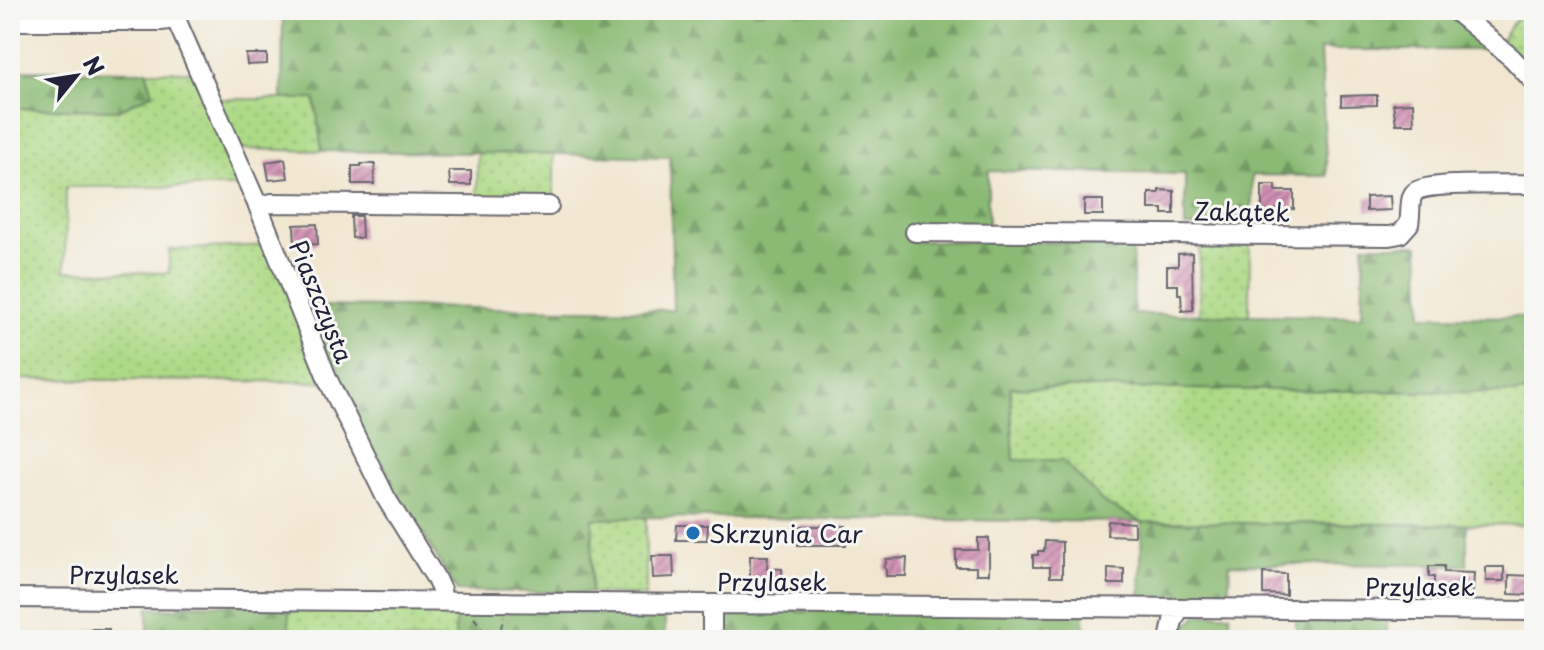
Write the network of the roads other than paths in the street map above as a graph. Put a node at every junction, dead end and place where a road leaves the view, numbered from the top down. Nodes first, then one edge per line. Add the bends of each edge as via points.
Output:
1 (1454, 10) edge
2 (174, 14) edge
3 (10, 21) edge
4 (1534, 82) edge
5 (1534, 184) edge
6 (258, 206) junction
7 (549, 206) dead end
8 (915, 232) dead end
9 (10, 598) edge
10 (451, 601) junction
11 (712, 605) junction
12 (1179, 609) junction
13 (1534, 611) edge
14 (712, 640) edge
15 (1169, 640) edge

1 - 4 street
2 - 3 street via 161,21
2 - 6 street, Piaszczysta
5 - 8 street, Zakątek via 1416,190 1409,224 1389,236
6 - 7 street
6 - 10 street, Piaszczysta via 328,380 386,498
9 - 10 street, Przylasek
10 - 11 street, Przylasek
11 - 12 street, Przylasek
11 - 14 street
12 - 13 street, Przylasek
12 - 15 street

